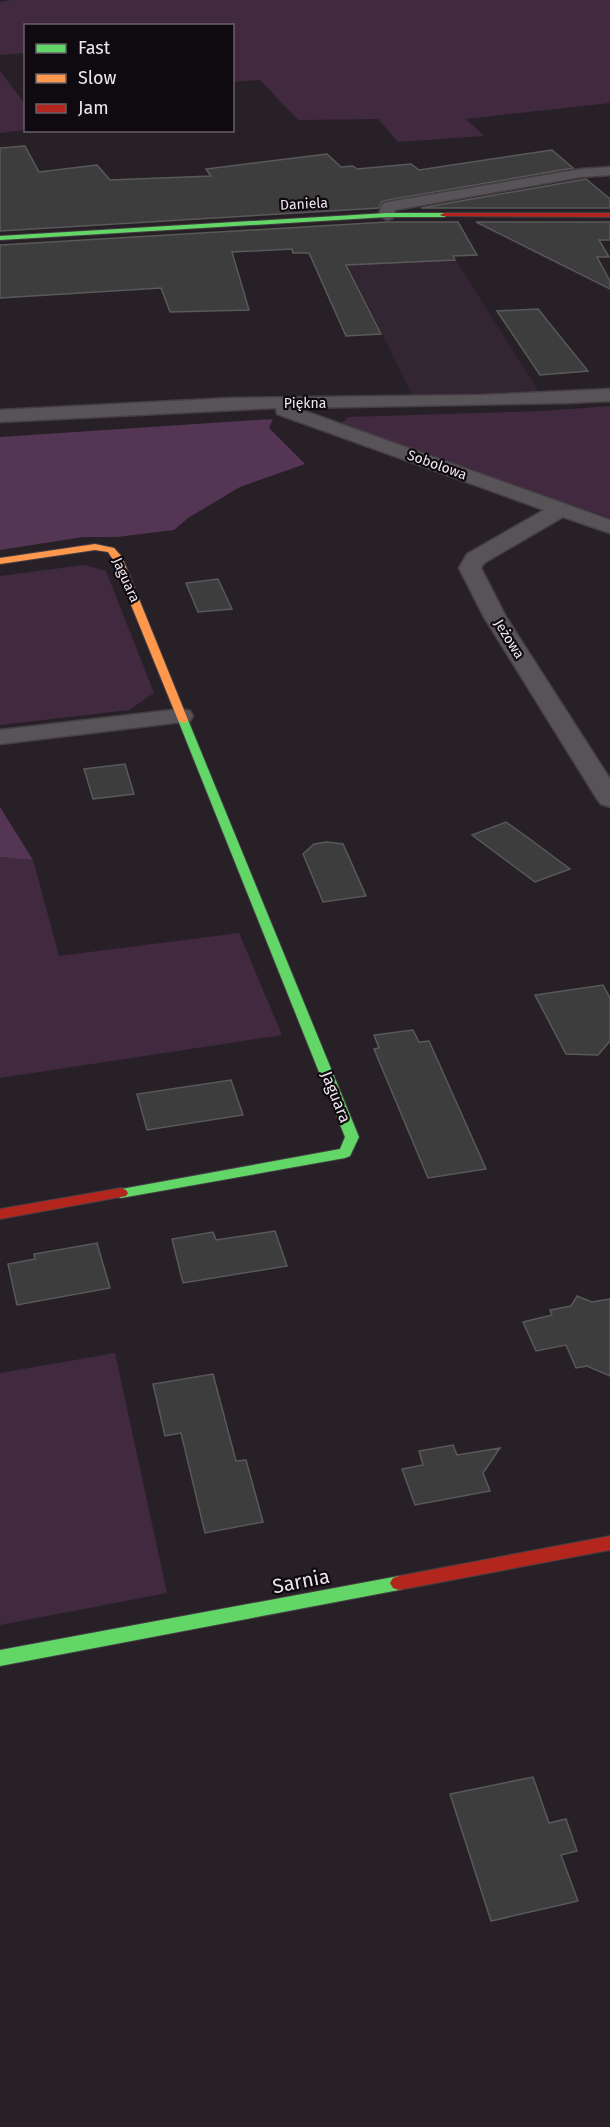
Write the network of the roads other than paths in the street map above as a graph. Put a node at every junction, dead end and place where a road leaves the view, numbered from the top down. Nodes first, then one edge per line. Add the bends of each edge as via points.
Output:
1 (610, 171) edge
2 (387, 215) junction
3 (610, 215) edge
4 (0, 238) edge
5 (610, 395) edge
6 (264, 403) junction
7 (0, 416) edge
8 (560, 510) junction
9 (610, 527) edge
10 (0, 561) edge
11 (181, 716) junction
12 (0, 737) edge
13 (610, 799) edge
14 (0, 1214) edge
15 (610, 1543) edge
16 (0, 1658) edge

1 - 2 street via 388,207
2 - 3 street, Daniela
2 - 4 street, Daniela
5 - 6 street, Piękna via 554,400
6 - 7 street, Piękna
6 - 8 street, Sobolowa
8 - 9 street, Sobolowa
8 - 13 street, Jeżowa via 475,559 470,568 495,617
10 - 11 street, Jaguara via 95,547 111,550
11 - 12 street
11 - 14 street, Jaguara via 352,1137 345,1153 320,1159
15 - 16 street, Sarnia

